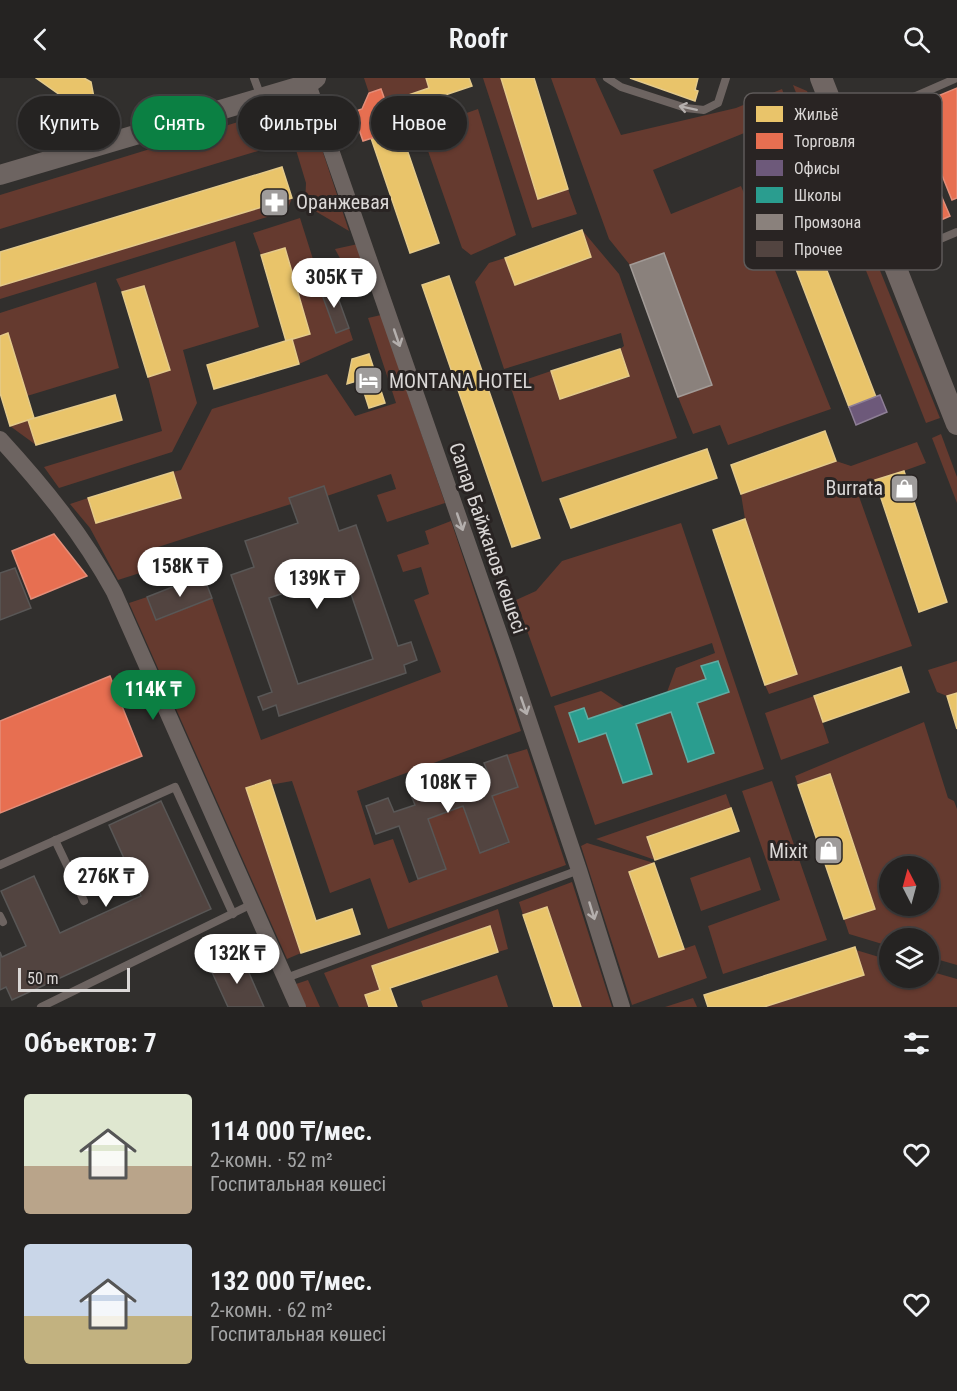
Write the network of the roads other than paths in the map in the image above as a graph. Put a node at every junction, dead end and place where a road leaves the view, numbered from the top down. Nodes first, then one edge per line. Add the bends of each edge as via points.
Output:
1 (254, 78) edge
2 (607, 78) edge
3 (726, 78) edge
4 (821, 78) edge
5 (957, 78) edge
6 (316, 80) edge
7 (827, 93) edge
8 (923, 93) edge
9 (260, 96) edge
10 (267, 96) edge
11 (238, 105) edge
12 (0, 175) edge
13 (957, 232) edge
14 (942, 238) edge
15 (898, 270) edge
16 (953, 400) edge
17 (957, 424) edge
18 (0, 439) edge
19 (55, 840) junction
20 (0, 865) edge
21 (579, 870) junction
22 (84, 901) dead end
23 (252, 904) junction
24 (233, 914) junction
25 (286, 978) junction
26 (41, 1007) edge
27 (298, 1007) edge
28 (622, 1007) edge

1 - 9 lane
3 -> 2 lane via 721,100 712,107 696,110 621,87
4 - 7 main road
5 - 8 lane
6 - 10 street
6 -> 21 street, Сапар Байжанов көшесі
11 - 12 street
13 - 14 lane
15 - 16 main road
16 - 17 main road
18 - 23 street via 74,526 114,592
19 - 20 lane
19 - 22 lane
19 - 24 lane via 175,787
21 - 25 lane
21 -> 28 street, Сапар Байжанов көшесі
23 - 24 lane
23 - 25 street
24 - 26 lane
25 - 27 street

